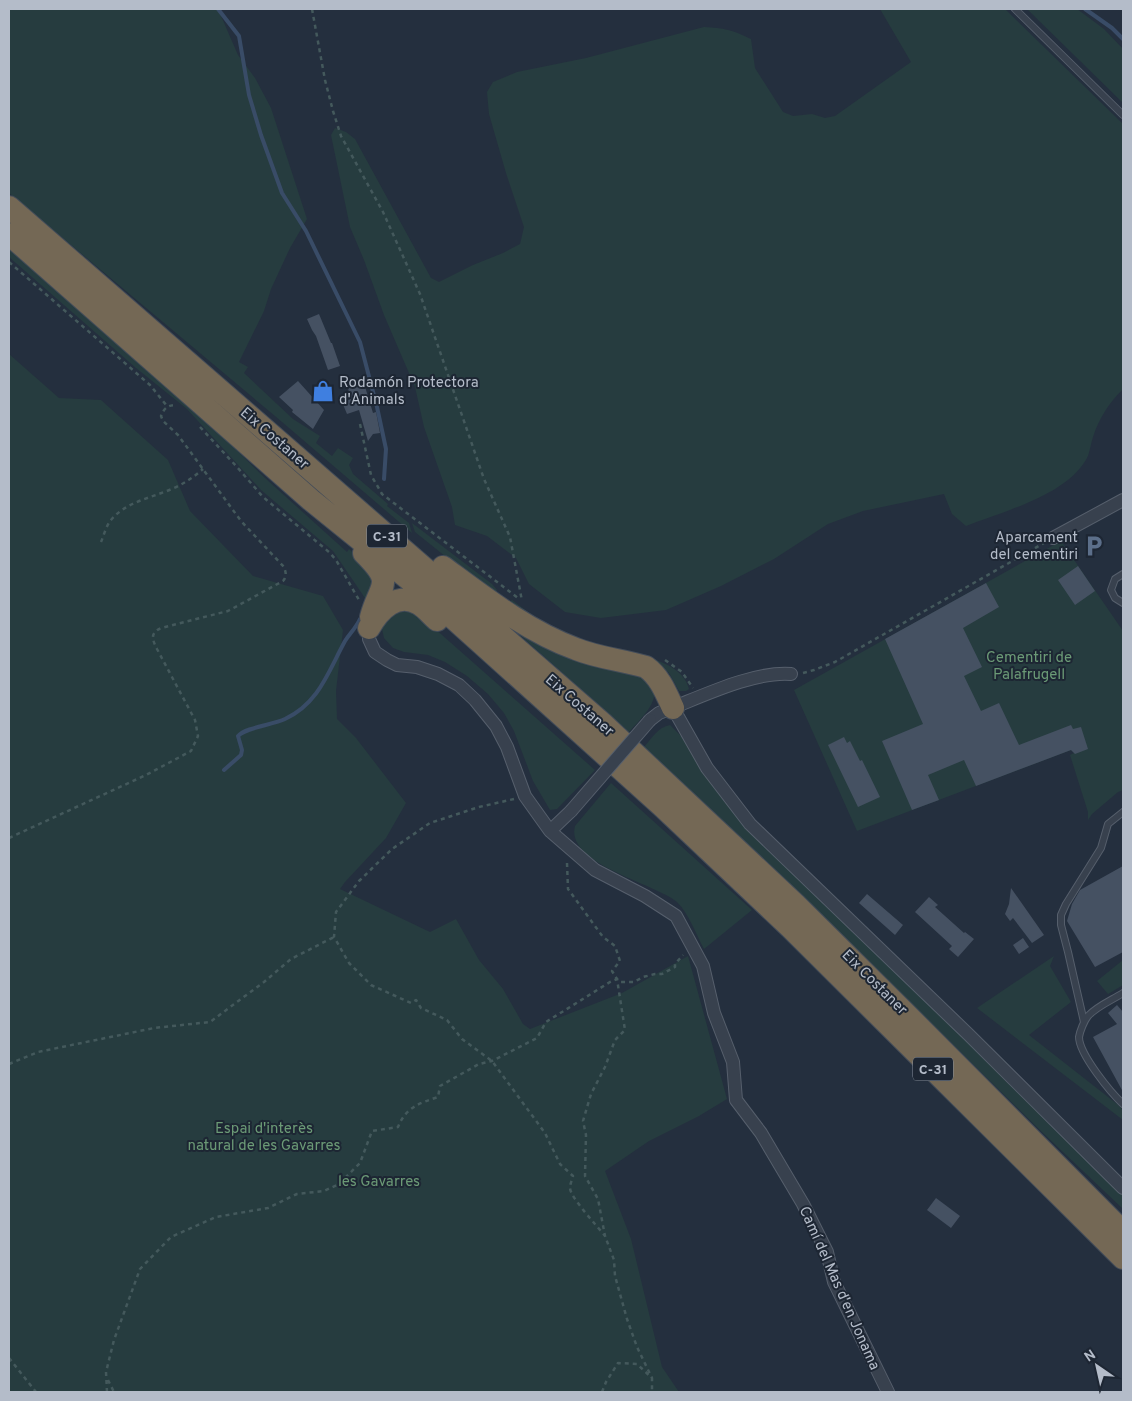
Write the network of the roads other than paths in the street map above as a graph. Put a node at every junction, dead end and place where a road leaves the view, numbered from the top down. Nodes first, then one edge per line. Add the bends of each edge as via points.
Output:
1 (1015, 9) edge
2 (1123, 115) edge
3 (9, 207) edge
4 (9, 234) edge
5 (280, 443) junction
6 (311, 500) junction
7 (1123, 500) edge
8 (1053, 538) road end
9 (1123, 574) edge
10 (1123, 603) edge
11 (369, 628) junction
12 (791, 674) road end
13 (673, 708) junction
14 (1123, 812) edge
15 (550, 831) junction
16 (741, 882) junction
17 (1123, 993) edge
18 (1084, 1022) junction
19 (1123, 1104) edge
20 (1123, 1188) edge
21 (1096, 1206) junction
22 (1123, 1218) edge
23 (1123, 1232) edge
24 (1123, 1258) edge
25 (888, 1392) edge

1 - 2 lane
3 - 5 highway, Eix Costaner / C-31
4 - 6 highway, Eix Costaner / C-31
5 - 13 highway via 476,592 522,623 578,650 646,667 654,672
5 - 21 highway, Eix Costaner / C-31 via 609,730 796,905
6 - 11 highway via 382,574 384,584
6 - 16 highway, Eix Costaner / C-31 via 429,596 662,805
7 - 8 street
9 - 10 lane via 1115,579 1111,590
11 - 15 street, Camí del Mas d'en Jonama via 374,652 397,665 438,674 459,685 475,700 496,726 525,796
11 - 16 highway via 388,604 398,601 419,604
12 - 13 street via 770,675 738,683
13 - 15 street, bridge via 650,720
13 - 20 street via 707,768 750,824
14 - 18 lane via 1108,824 1101,848 1061,915
15 - 25 street, Camí del Mas d'en Jonama via 595,870 646,896 676,916 703,966 714,1013 733,1062 736,1100 761,1132 803,1204 827,1252 834,1282
16 - 24 highway, Eix Costaner / C-31
17 - 18 lane via 1095,1010
18 - 19 lane via 1079,1036 1082,1050 1097,1074
21 - 22 highway via 1117,1212
21 - 23 highway, Eix Costaner / C-31

